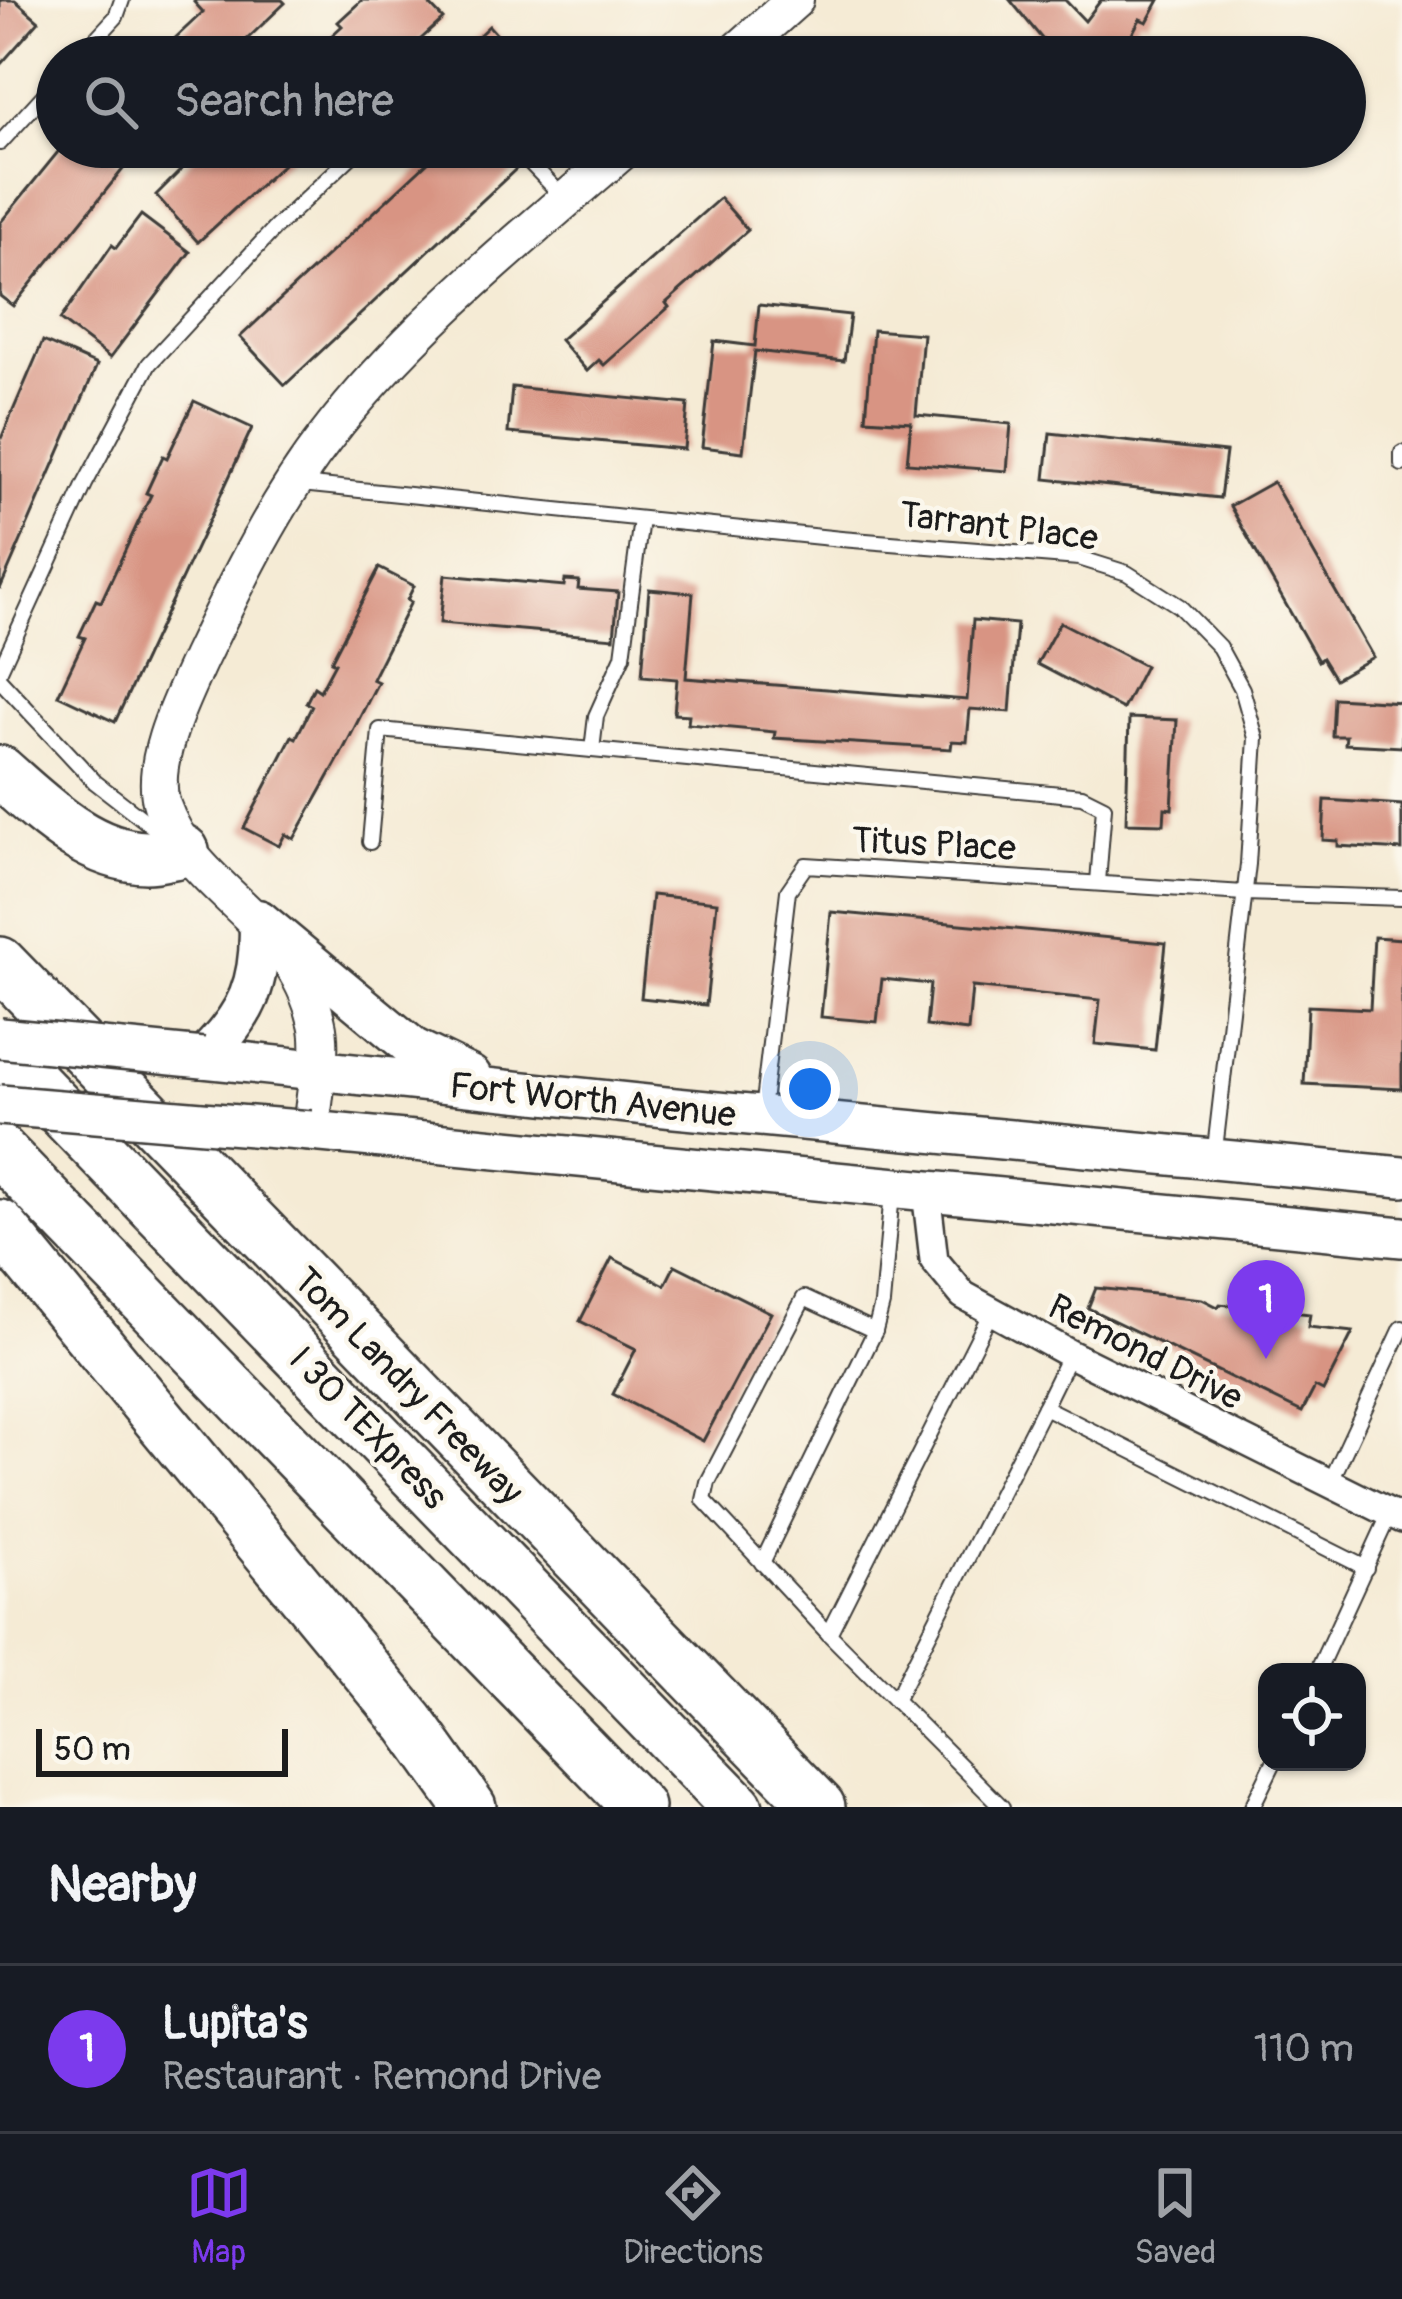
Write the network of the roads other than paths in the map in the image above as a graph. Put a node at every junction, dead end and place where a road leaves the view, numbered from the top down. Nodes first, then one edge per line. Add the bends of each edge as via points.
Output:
1 (122, 0) edge
2 (795, 0) edge
3 (98, 36) edge
4 (755, 36) edge
5 (36, 104) edge
6 (0, 143) edge
7 (339, 168) edge
8 (535, 168) edge
9 (603, 168) edge
10 (566, 200) junction
11 (1402, 453) edge
12 (1402, 464) edge
13 (296, 484) junction
14 (641, 519) junction
15 (0, 670) edge
16 (0, 680) edge
17 (592, 750) junction
18 (0, 772) edge
19 (370, 842) dead end
20 (183, 850) junction
21 (1098, 882) junction
22 (1244, 893) junction
23 (1402, 898) edge
24 (259, 920) junction
25 (0, 963) edge
26 (0, 1038) edge
27 (0, 1048) edge
28 (203, 1058) junction
29 (315, 1070) junction
30 (507, 1091) junction
31 (0, 1105) edge
32 (675, 1108) junction
33 (762, 1116) junction
34 (310, 1131) junction
35 (931, 1133) junction
36 (0, 1151) edge
37 (1213, 1160) junction
38 (669, 1166) junction
39 (1402, 1178) edge
40 (909, 1189) junction
41 (1209, 1220) junction
42 (0, 1226) edge
43 (1402, 1237) edge
44 (991, 1312) junction
45 (1402, 1328) edge
46 (875, 1330) junction
47 (1070, 1354) junction
48 (1044, 1407) junction
49 (1330, 1483) junction
50 (1396, 1516) edge
51 (762, 1563) junction
52 (1366, 1568) junction
53 (829, 1634) junction
54 (1321, 1663) edge
55 (895, 1701) junction
56 (1270, 1771) edge
57 (470, 1807) edge
58 (638, 1807) edge
59 (736, 1807) edge
60 (819, 1807) edge
61 (1002, 1807) edge
62 (1252, 1807) edge

1 - 3 lane
2 - 4 street
5 - 6 lane
7 - 15 lane via 149,364
8 - 10 lane
9 - 10 street
10 - 13 street via 394,359 323,439
11 - 12 lane
13 - 14 lane, Tarrant Place
13 - 20 street via 233,589 166,744 160,800
14 - 17 lane via 623,656 596,716
14 - 22 lane, Tarrant Place via 1079,558 1127,573 1179,606 1219,647 1242,689 1256,737
16 - 20 lane via 95,782
17 - 19 lane via 380,730
17 - 21 lane via 1082,796 1104,806
18 - 20 highway via 57,820 118,853 148,858
20 - 24 street
21 - 22 lane, Titus Place
21 - 33 lane, Titus Place via 806,865 788,891
22 - 23 lane, Titus Place
22 - 37 lane, Tarrant Place
24 - 28 main road via 261,962 250,997
24 - 29 street via 305,985 319,1028
24 - 30 main road via 412,1048
25 - 60 highway, Tom Landry Freeway
26 - 28 main road, Fort Worth Avenue, bridge
27 - 59 highway, I 30 TEXpress
28 - 29 main road, Fort Worth Avenue
29 - 30 main road, Fort Worth Avenue
29 - 34 street
30 - 32 main road, Fort Worth Avenue
31 - 34 main road, Fort Worth Avenue, bridge
32 - 33 main road, Fort Worth Avenue
32 - 38 main road
33 - 35 main road, Fort Worth Avenue
34 - 38 main road, Fort Worth Avenue
35 - 37 main road, Fort Worth Avenue
35 - 40 main road
36 - 58 highway
37 - 39 main road, Fort Worth Avenue
37 - 41 main road
38 - 40 main road, Fort Worth Avenue
40 - 41 main road, Fort Worth Avenue
40 - 44 street, Remond Drive via 934,1260 963,1295
40 - 46 lane
41 - 43 main road, Fort Worth Avenue
42 - 57 highway
44 - 47 street, Remond Drive
44 - 53 lane
45 - 49 lane
46 - 51 lane
46 - 51 lane via 804,1298 708,1482 704,1500
47 - 48 lane
47 - 49 street, Remond Drive
48 - 52 lane
48 - 55 lane
49 - 50 street, Remond Drive
50 - 52 lane
51 - 53 lane
52 - 54 lane
53 - 55 lane
55 - 61 lane
56 - 62 lane

